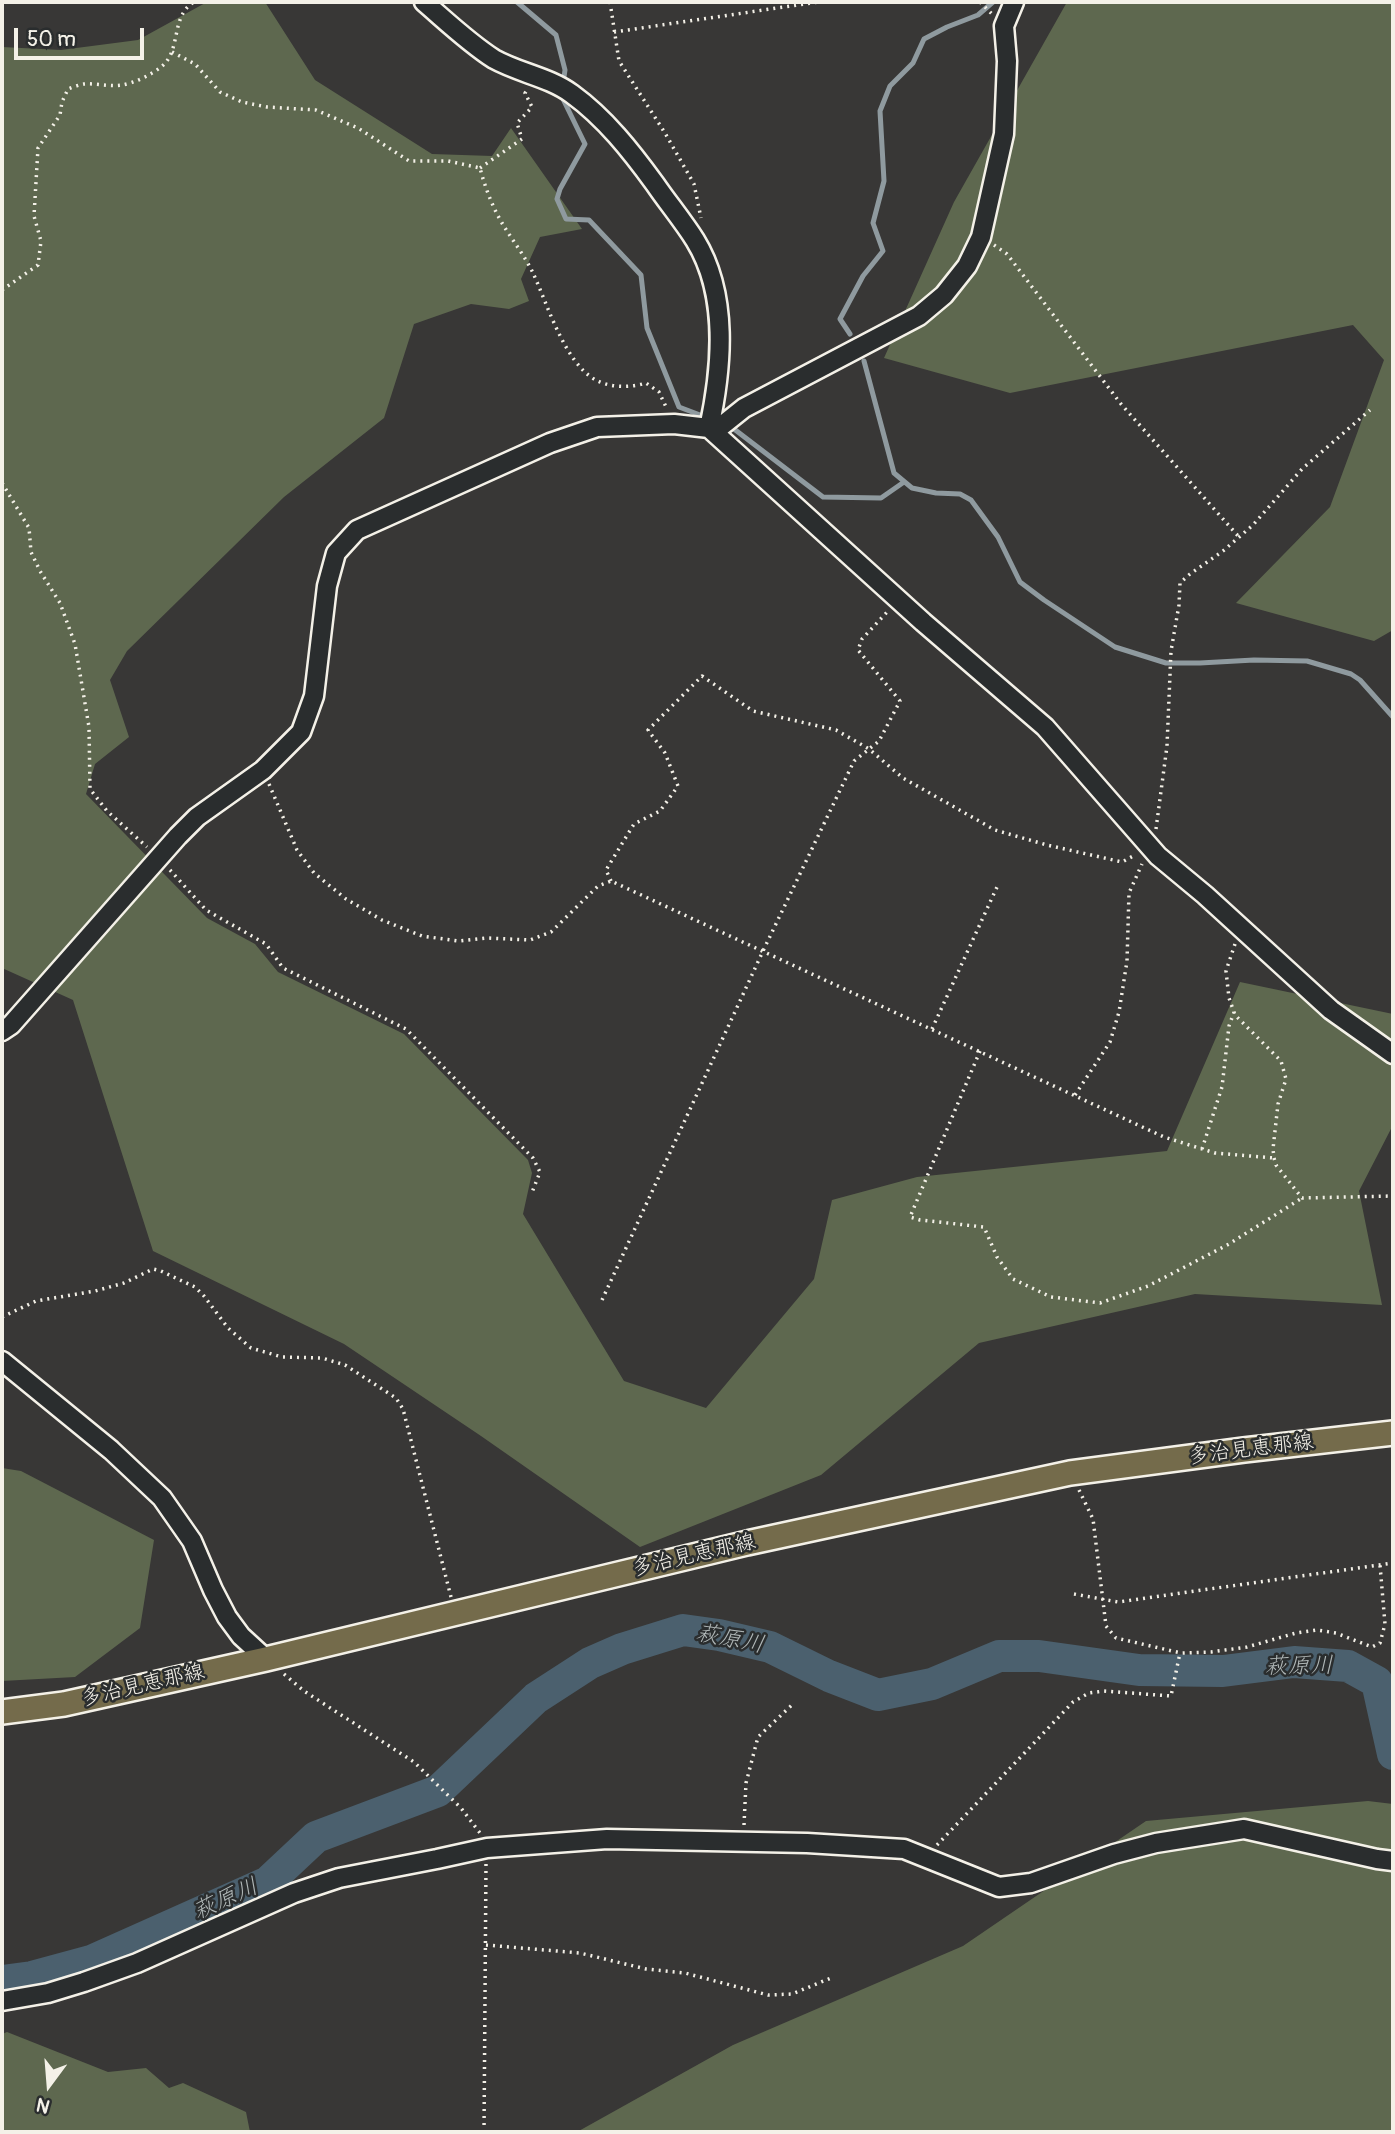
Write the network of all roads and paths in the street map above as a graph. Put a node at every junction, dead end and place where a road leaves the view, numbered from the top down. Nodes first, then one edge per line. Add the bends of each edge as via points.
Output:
1 (194, 2) edge
2 (424, 2) edge
3 (610, 2) edge
4 (818, 2) edge
5 (980, 2) edge
6 (1014, 2) edge
7 (994, 16) dead end
8 (614, 32) junction
9 (172, 52) junction
10 (538, 76) junction
11 (480, 168) junction
12 (702, 227) dead end
13 (981, 236) junction
14 (2, 290) edge
15 (1370, 410) dead end
16 (674, 424) junction
17 (712, 430) junction
18 (2, 482) edge
19 (1239, 537) junction
20 (898, 600) junction
21 (869, 749) junction
22 (263, 770) junction
23 (1148, 845) junction
24 (159, 858) junction
25 (611, 881) junction
26 (997, 887) dead end
27 (1242, 929) junction
28 (763, 951) junction
29 (1234, 1012) junction
30 (932, 1029) junction
31 (2, 1031) edge
32 (980, 1051) junction
33 (1393, 1054) edge
34 (1075, 1096) junction
35 (1202, 1149) junction
36 (1274, 1158) junction
37 (531, 1195) dead end
38 (1393, 1196) edge
39 (1302, 1198) junction
40 (602, 1300) dead end
41 (2, 1317) edge
42 (2, 1361) edge
43 (1393, 1433) edge
44 (1069, 1473) junction
45 (1393, 1563) edge
46 (1380, 1565) junction
47 (1074, 1594) dead end
48 (1102, 1599) junction
49 (455, 1613) junction
50 (1180, 1653) junction
51 (266, 1659) junction
52 (794, 1703) dead end
53 (2, 1712) edge
54 (743, 1842) junction
55 (487, 1848) junction
56 (928, 1858) junction
57 (1393, 1861) edge
58 (486, 1945) junction
59 (831, 1978) dead end
60 (2, 2001) edge
61 (484, 2132) edge

1 - 9 path via 179,20
2 - 10 street via 496,60
3 - 8 path
4 - 8 path
5 - 7 path
6 - 13 street via 1004,26 1004,134
8 - 12 path via 619,61 694,184
9 - 11 path via 195,64 220,92 242,102 316,110 358,128 410,161 448,161
9 - 14 path via 163,66 122,85 83,84 68,89 60,115 38,148 34,216 41,241 38,265
10 - 11 path via 525,93 532,107 517,123 522,139
10 - 17 street via 566,90 625,144 696,242 712,278 719,314
11 - 16 path via 500,220 532,271 558,332 577,362 594,379 617,386 646,383 659,392
13 - 17 street via 967,266 919,316 744,408
13 - 19 path via 1007,254 1121,404
15 - 19 path via 1302,469
16 - 17 street
16 - 22 street via 597,427 573,435 357,530 336,553 327,586 314,696 301,732
17 - 20 street
18 - 24 path via 29,528 31,552 60,603 75,644 89,727 90,789 107,811
19 - 23 path via 1180,583 1171,651 1167,746 1156,829
20 - 21 path via 862,639 858,650 901,701 879,741
20 - 23 street via 1045,727
21 - 23 path via 903,778 995,830 1122,862
21 - 25 path via 836,730 753,711 702,677 648,730 665,753 678,786 660,811 634,824 606,870
21 - 28 path via 854,761
22 - 24 street via 197,817
22 - 25 path via 297,850 314,873 382,920 422,936 458,941 530,940 551,932 598,886
23 - 27 street
23 - 34 path via 1129,893 1127,961 1119,1012 1110,1042
24 - 31 street
24 - 37 path via 206,910 265,944 283,968 407,1028 533,1158 540,1172
25 - 28 path
26 - 30 path
27 - 29 path via 1226,971
27 - 33 street via 1331,1010
28 - 30 path
28 - 40 path
29 - 35 path via 1222,1087
29 - 36 path via 1281,1061 1286,1079 1278,1104
30 - 32 path
32 - 34 path
32 - 39 path via 910,1217 984,1227 1013,1279 1051,1297 1100,1303 1148,1286 1229,1244
34 - 35 path via 1164,1137
35 - 36 path
36 - 39 path
38 - 39 path
41 - 49 path via 36,1301 95,1291 153,1269 195,1287 251,1348 345,1365 396,1398 403,1409
42 - 51 street via 162,1498 192,1541 227,1617
43 - 44 main road, 多治見恵那線
44 - 48 path via 1093,1519
44 - 49 main road, 多治見恵那線
45 - 46 path
46 - 48 path via 1118,1602
46 - 50 path via 1385,1624 1380,1643 1372,1647 1317,1630 1247,1647
47 - 48 path
48 - 50 path via 1106,1626 1116,1638
49 - 51 main road, 多治見恵那線
50 - 56 path via 1171,1696 1104,1691 1073,1702
51 - 53 main road, 多治見恵那線 via 64,1704
51 - 55 path via 304,1691 414,1762 461,1808
52 - 54 path via 758,1737 746,1783
54 - 55 street via 607,1839
54 - 56 street via 904,1849
55 - 58 path
55 - 60 street via 339,1878 294,1893 137,1963 48,1993
56 - 57 street via 999,1887 1031,1882 1146,1846 1244,1829
58 - 59 path via 580,1953 768,1995 792,1994
58 - 61 path

